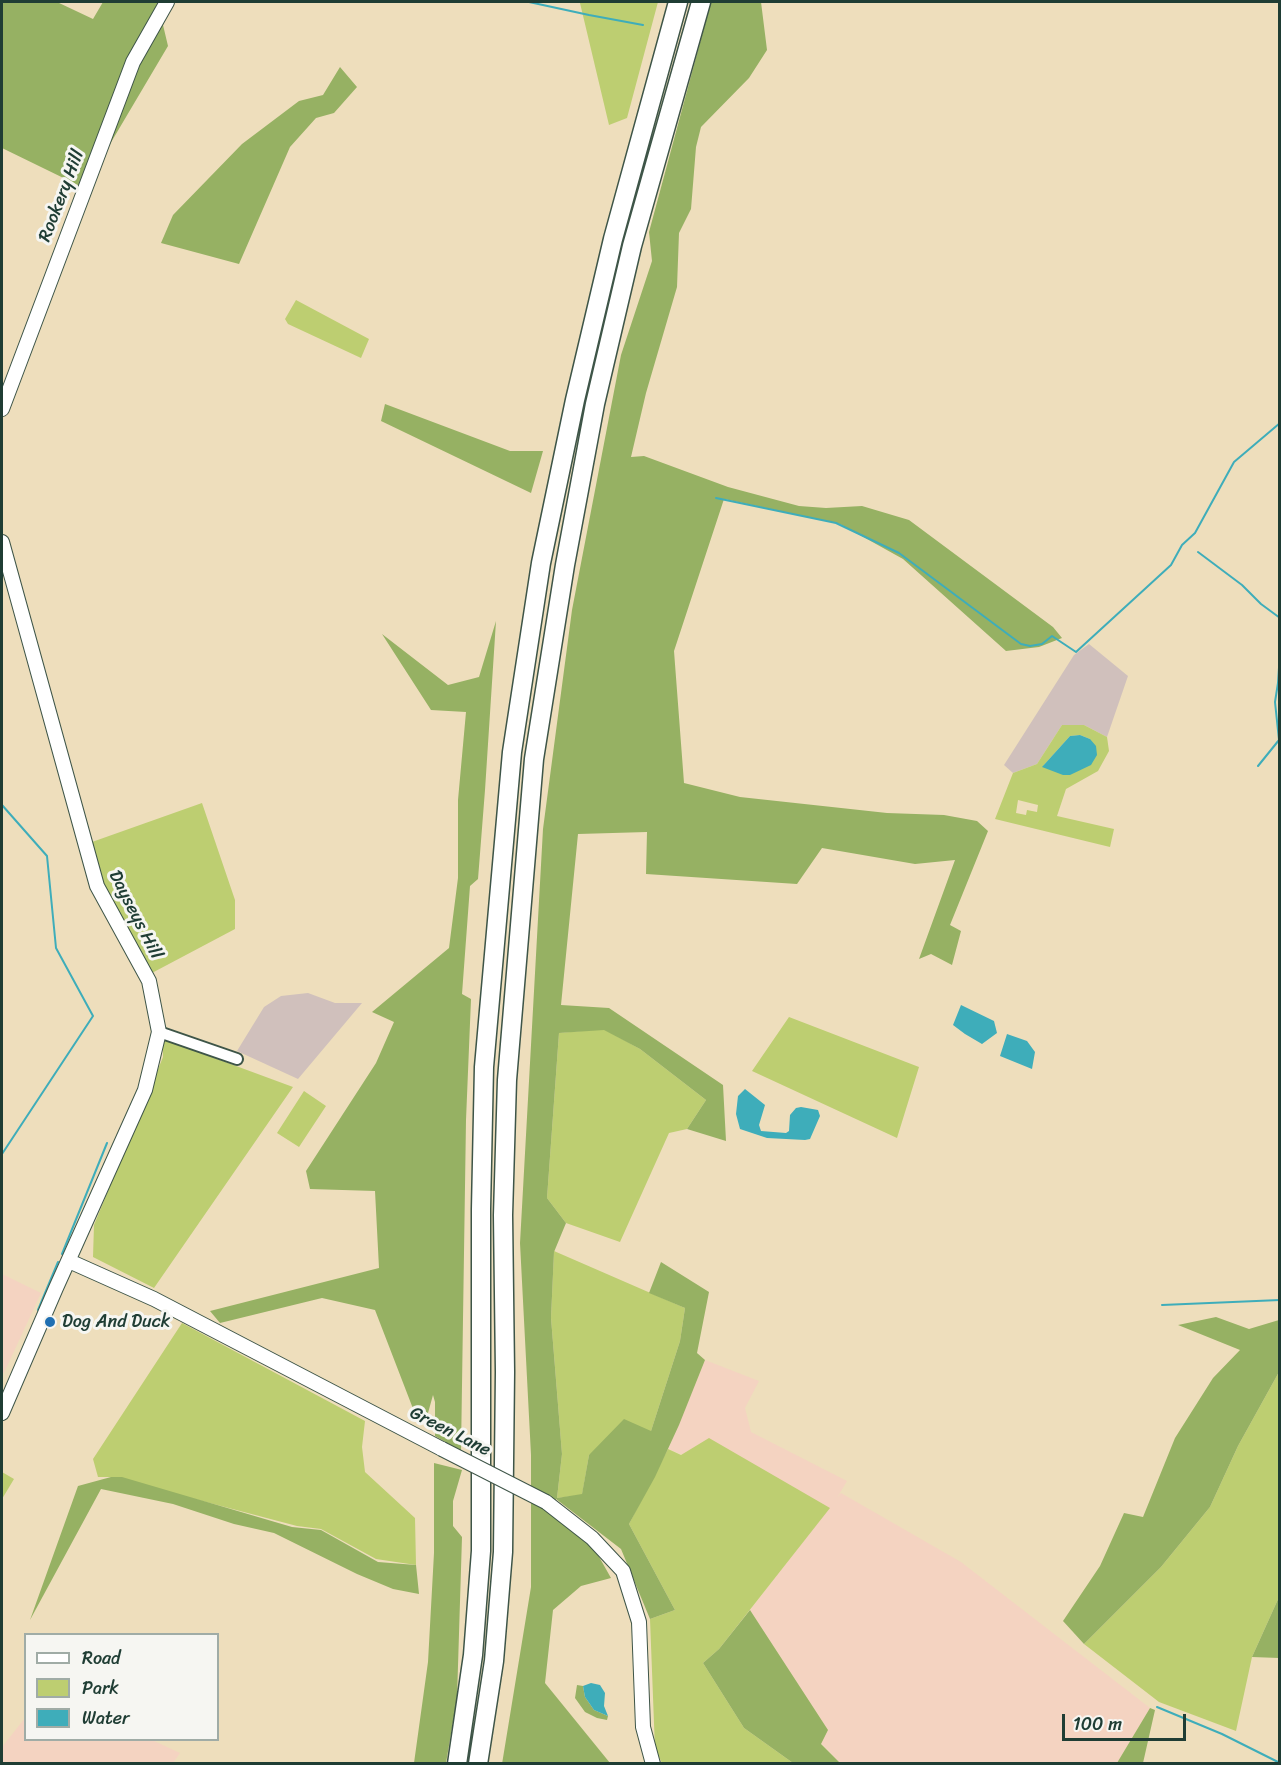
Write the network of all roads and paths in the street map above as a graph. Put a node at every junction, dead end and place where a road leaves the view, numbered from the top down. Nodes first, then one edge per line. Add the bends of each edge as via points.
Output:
1 (167, 2) edge
2 (678, 2) edge
3 (701, 2) edge
4 (2, 409) edge
5 (2, 542) edge
6 (159, 1032) junction
7 (237, 1059) dead end
8 (69, 1261) junction
9 (2, 1413) edge
10 (457, 1764) edge
11 (478, 1764) edge
12 (653, 1764) edge

1 - 4 street, Rookery Hill via 133,62
2 - 10 highway via 613,238 575,400 541,563 512,752 484,1066 481,1551 473,1655
3 - 11 highway via 632,246 595,404 534,759 507,1080 503,1552 494,1661
5 - 6 street, Dayseys Hill via 97,886 149,981
6 - 7 street
6 - 8 street, Dayseys Hill via 146,1090
8 - 9 street, Dayseys Hill
8 - 12 street, Green Lane, bridge via 153,1299 546,1502 592,1538 623,1571 639,1622 643,1727

